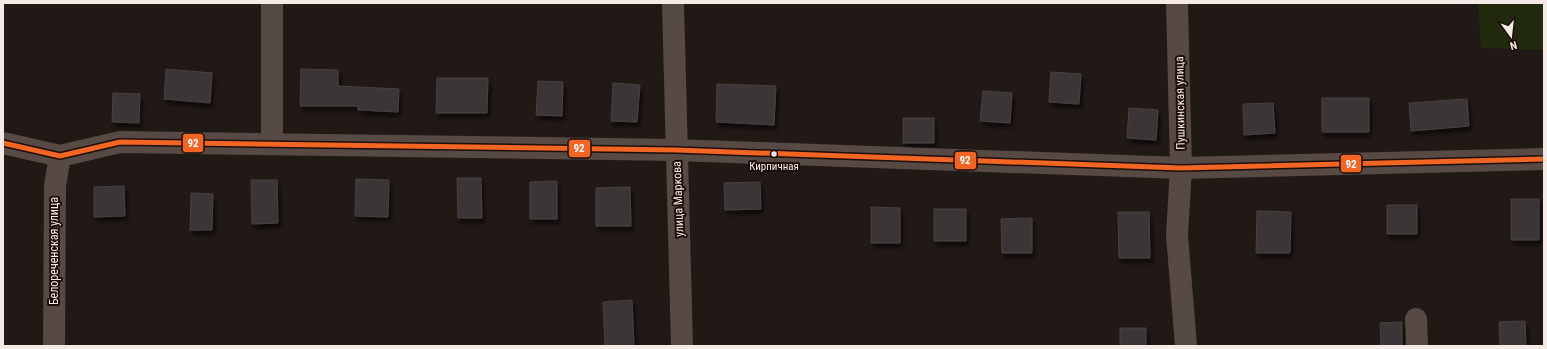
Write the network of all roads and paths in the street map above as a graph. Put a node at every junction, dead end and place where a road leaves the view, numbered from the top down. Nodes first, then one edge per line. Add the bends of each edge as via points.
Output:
1 (272, 3) edge
2 (673, 3) edge
3 (1178, 3) edge
4 (3, 143) edge
5 (272, 144) junction
6 (676, 150) junction
7 (60, 156) junction
8 (1544, 159) edge
9 (1181, 168) junction
10 (1416, 319) dead end
11 (54, 346) edge
12 (682, 346) edge
13 (1186, 346) edge
14 (1417, 346) edge

1 - 5 street
2 - 6 street, улица Маркова
3 - 9 street, Пушкинская улица
4 - 7 street
5 - 6 street
5 - 7 street via 120,142
6 - 9 street
6 - 12 street, улица Маркова
7 - 11 street, Белореченская улица via 55,186
8 - 9 street
9 - 13 street, Пушкинская улица via 1177,235
10 - 14 street

